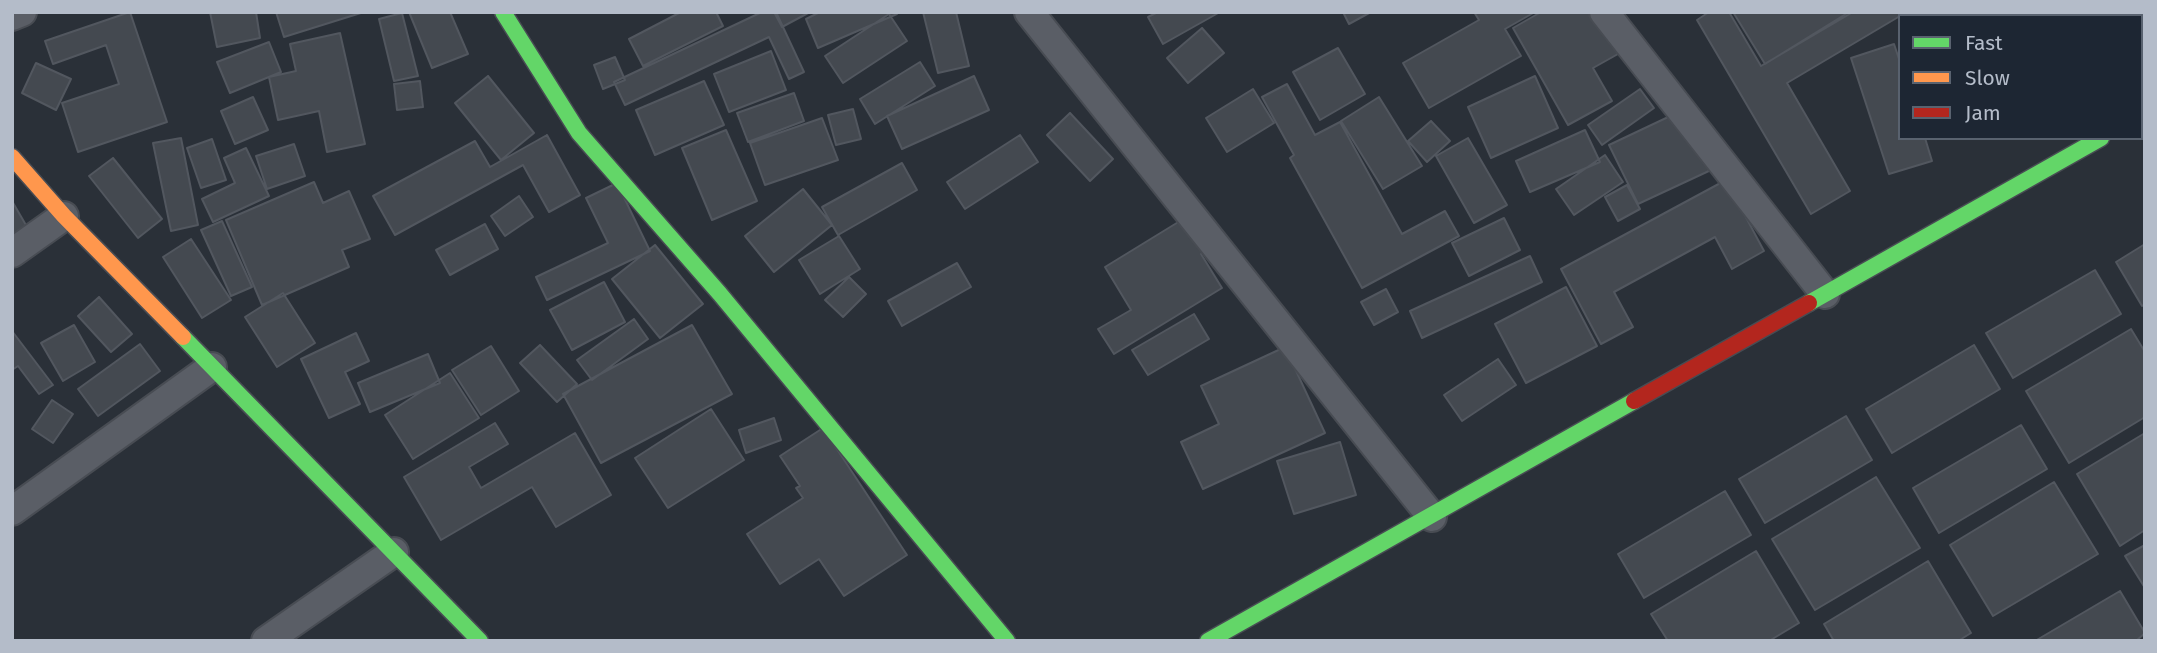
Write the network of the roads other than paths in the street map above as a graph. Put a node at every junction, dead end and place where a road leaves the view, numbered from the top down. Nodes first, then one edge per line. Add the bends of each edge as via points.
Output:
1 (22, 12) edge
2 (503, 12) edge
3 (1028, 12) edge
4 (1604, 12) edge
5 (12, 16) edge
6 (2097, 140) edge
7 (12, 157) edge
8 (64, 216) junction
9 (12, 253) edge
10 (1825, 294) junction
11 (212, 367) junction
12 (12, 511) edge
13 (1432, 517) junction
14 (394, 552) junction
15 (266, 641) edge
16 (480, 641) edge
17 (1007, 641) edge
18 (1208, 641) edge

1 - 5 street
2 - 17 street via 579,133 720,294
3 - 13 street
4 - 10 street
6 - 10 street
7 - 8 street
8 - 9 street
8 - 11 street
10 - 13 street
11 - 12 street
11 - 14 street
13 - 18 street
14 - 15 street
14 - 16 street

